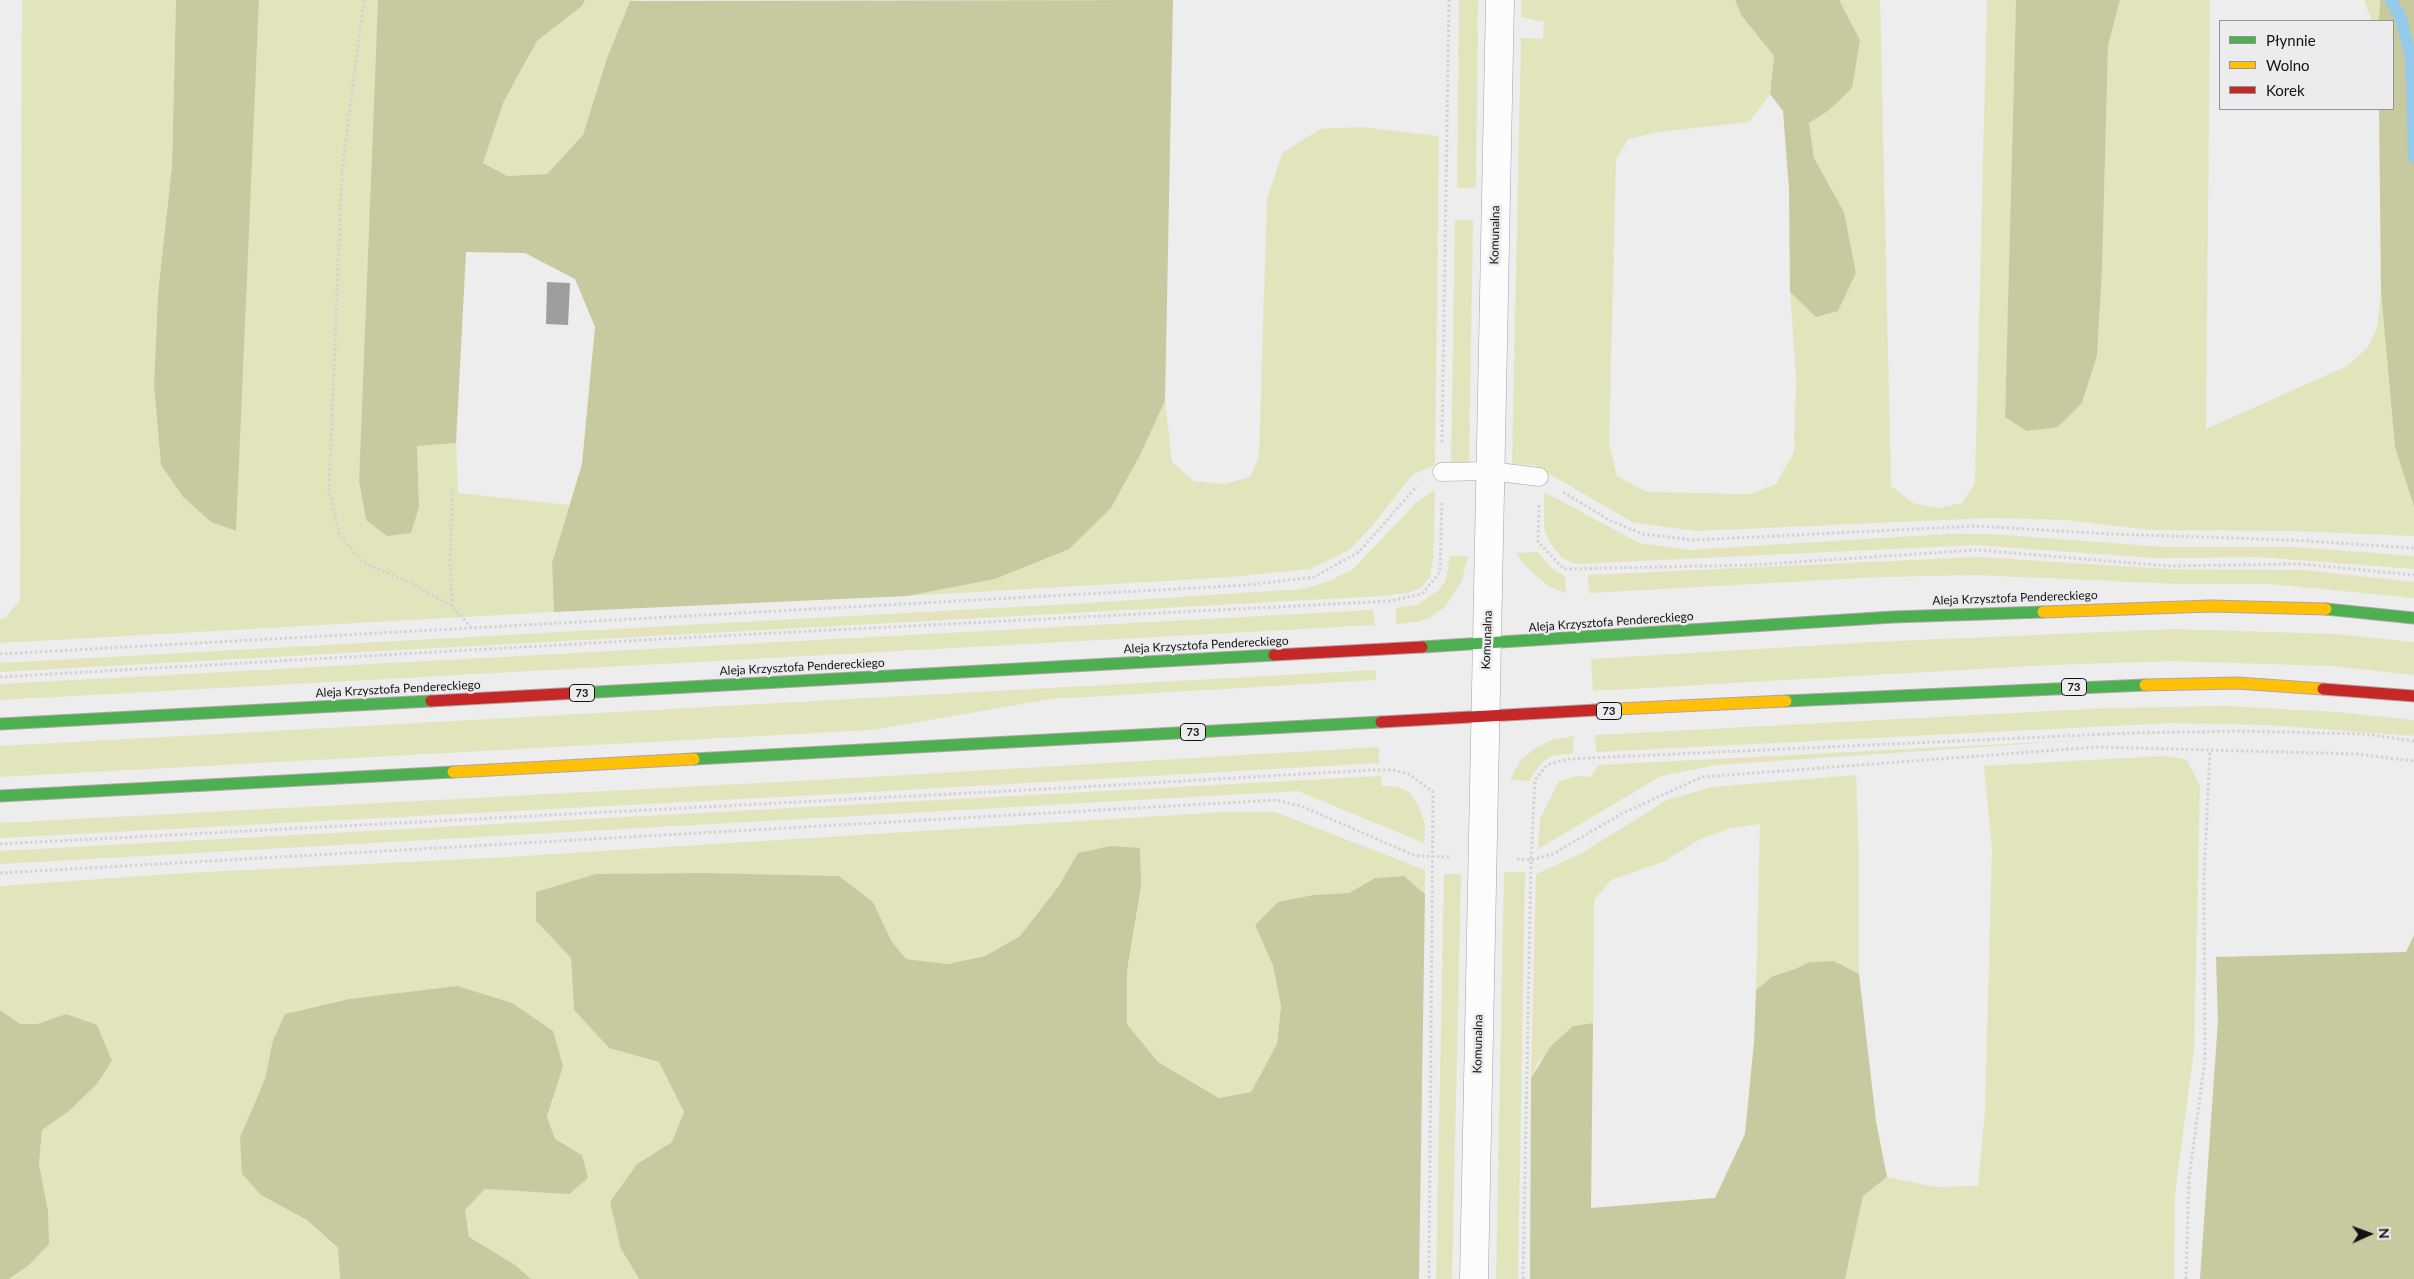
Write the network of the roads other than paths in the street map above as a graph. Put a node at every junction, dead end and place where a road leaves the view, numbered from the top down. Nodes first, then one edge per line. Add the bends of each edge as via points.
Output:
1 (1500, 0) edge
2 (1490, 470) junction
3 (1442, 472) road end
4 (1539, 477) road end
5 (2414, 618) edge
6 (1487, 644) junction
7 (2414, 696) edge
8 (1484, 716) junction
9 (0, 724) edge
10 (0, 796) edge
11 (1474, 1279) edge

1 - 2 street, Komunalna
2 - 3 lane
2 - 4 lane
2 - 6 street, Komunalna
5 - 6 main road, Aleja Krzysztofa Pendereckiego / 73 via 2325,609 2109,608 1893,617
6 - 8 street, Komunalna
6 - 9 main road, Aleja Krzysztofa Pendereckiego / 73
7 - 8 main road, 73 via 2237,683 2075,687
8 - 10 main road, 73
8 - 11 street, Komunalna

